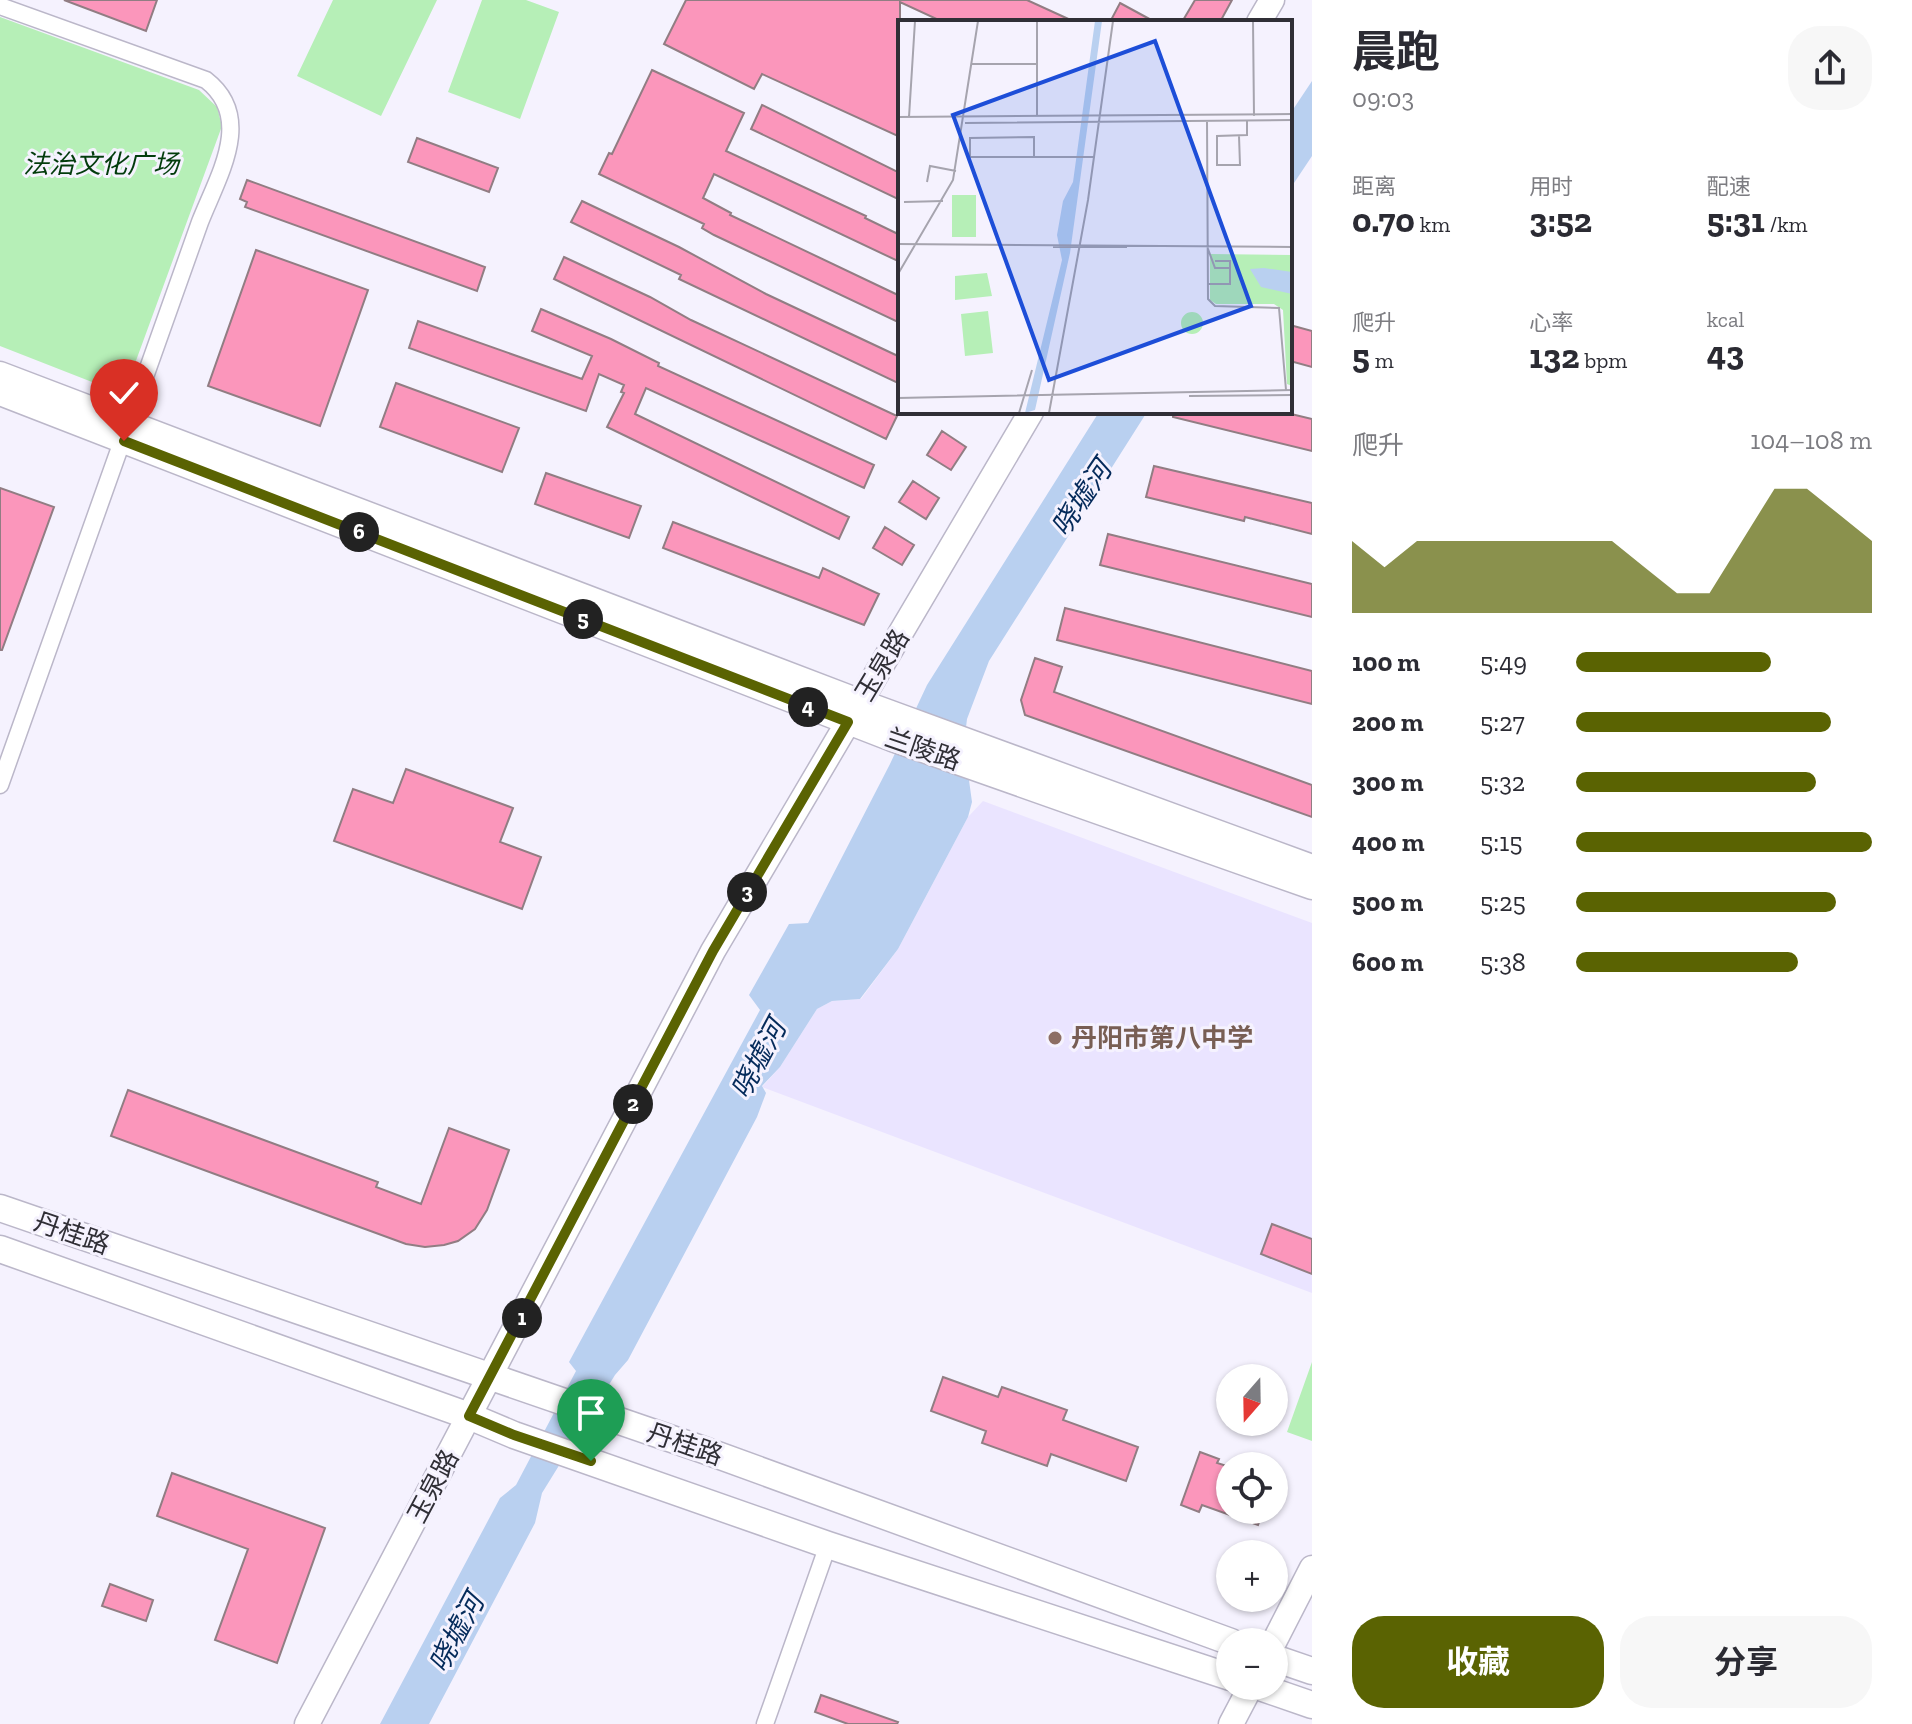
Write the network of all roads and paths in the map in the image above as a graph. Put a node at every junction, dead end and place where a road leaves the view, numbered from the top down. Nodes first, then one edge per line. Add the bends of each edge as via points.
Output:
1 (1272, 0) edge
2 (0, 6) edge
3 (1260, 20) edge
4 (0, 374) edge
5 (0, 393) edge
6 (1030, 414) edge
7 (127, 433) junction
8 (854, 712) junction
9 (975, 756) junction
10 (0, 785) edge
11 (1312, 867) edge
12 (1312, 887) edge
13 (0, 1208) edge
14 (0, 1249) edge
15 (491, 1376) junction
16 (469, 1416) junction
17 (828, 1545) junction
18 (1312, 1568) edge
19 (1281, 1628) edge
20 (1216, 1637) edge
21 (1288, 1663) edge
22 (1312, 1671) edge
23 (1216, 1672) edge
24 (1288, 1697) edge
25 (1246, 1700) edge
26 (1312, 1705) edge
27 (307, 1724) edge
28 (765, 1724) edge
29 (1231, 1724) edge

1 - 3 street
2 - 7 street via 206,80 229,108 227,155
4 - 7 street, 兰陵路
5 - 7 street, 兰陵路
6 - 8 street, 玉泉路
7 - 8 street, 兰陵路
7 - 10 street
8 - 9 street, 兰陵路 via 898,715
8 - 9 street, 兰陵路 via 892,739
8 - 15 street, 玉泉路 via 713,951
9 - 11 street, 兰陵路
9 - 12 street, 兰陵路
13 - 15 main road, 丹桂路
14 - 16 main road, 丹桂路
15 - 16 street, 玉泉路
15 - 20 main road, 丹桂路
16 - 17 main road, 丹桂路
16 - 27 street, 玉泉路
17 - 23 main road, 丹桂路
17 - 28 street
18 - 19 street
21 - 22 main road
24 - 26 main road
25 - 29 street

